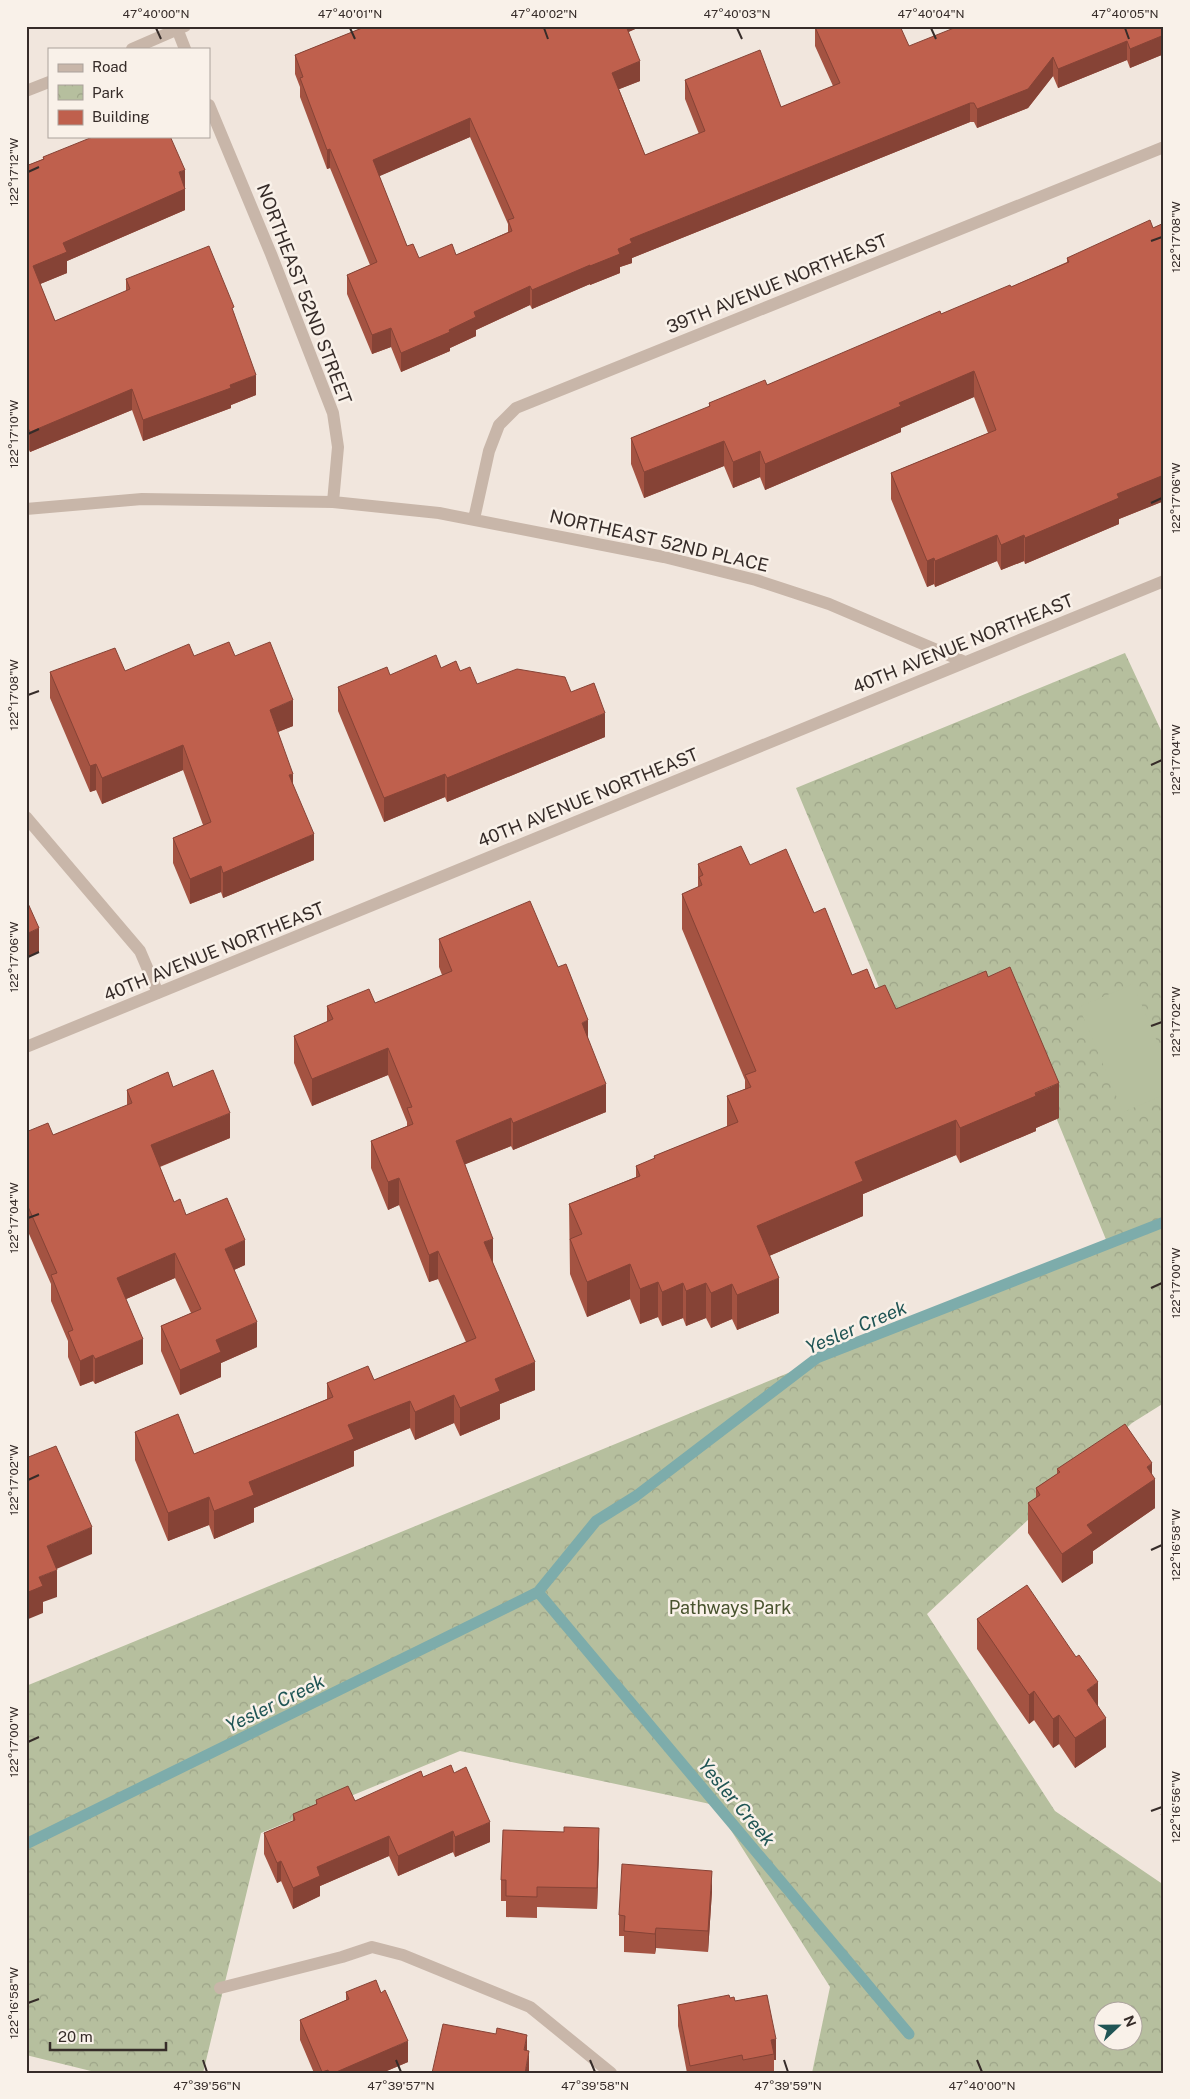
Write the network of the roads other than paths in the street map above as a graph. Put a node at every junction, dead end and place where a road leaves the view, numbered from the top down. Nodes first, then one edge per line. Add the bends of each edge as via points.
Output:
1 (179, 27) edge
2 (134, 48) edge
3 (185, 48) edge
4 (48, 82) edge
5 (26, 91) edge
6 (210, 107) edge
7 (1164, 147) edge
8 (334, 502) junction
9 (26, 509) edge
10 (474, 519) junction
11 (1164, 581) edge
12 (965, 662) junction
13 (26, 817) edge
14 (158, 993) junction
15 (26, 1047) edge
16 (220, 1988) dead end
17 (611, 2073) edge

1 - 2 street
1 - 3 street
4 - 5 street
6 - 8 street, NORTHEAST 52ND STREET via 332,413 338,448
7 - 10 street, 39TH AVENUE NORTHEAST via 516,408 499,426 489,451
8 - 9 street via 142,498
8 - 10 street, NORTHEAST 52ND PLACE
10 - 12 street, NORTHEAST 52ND PLACE via 655,555 756,580 829,604
11 - 12 street, 40TH AVENUE NORTHEAST
12 - 14 street, 40TH AVENUE NORTHEAST
13 - 14 street via 140,951
14 - 15 street, 40TH AVENUE NORTHEAST
16 - 17 street via 342,1958 372,1947 403,1955 530,2007

